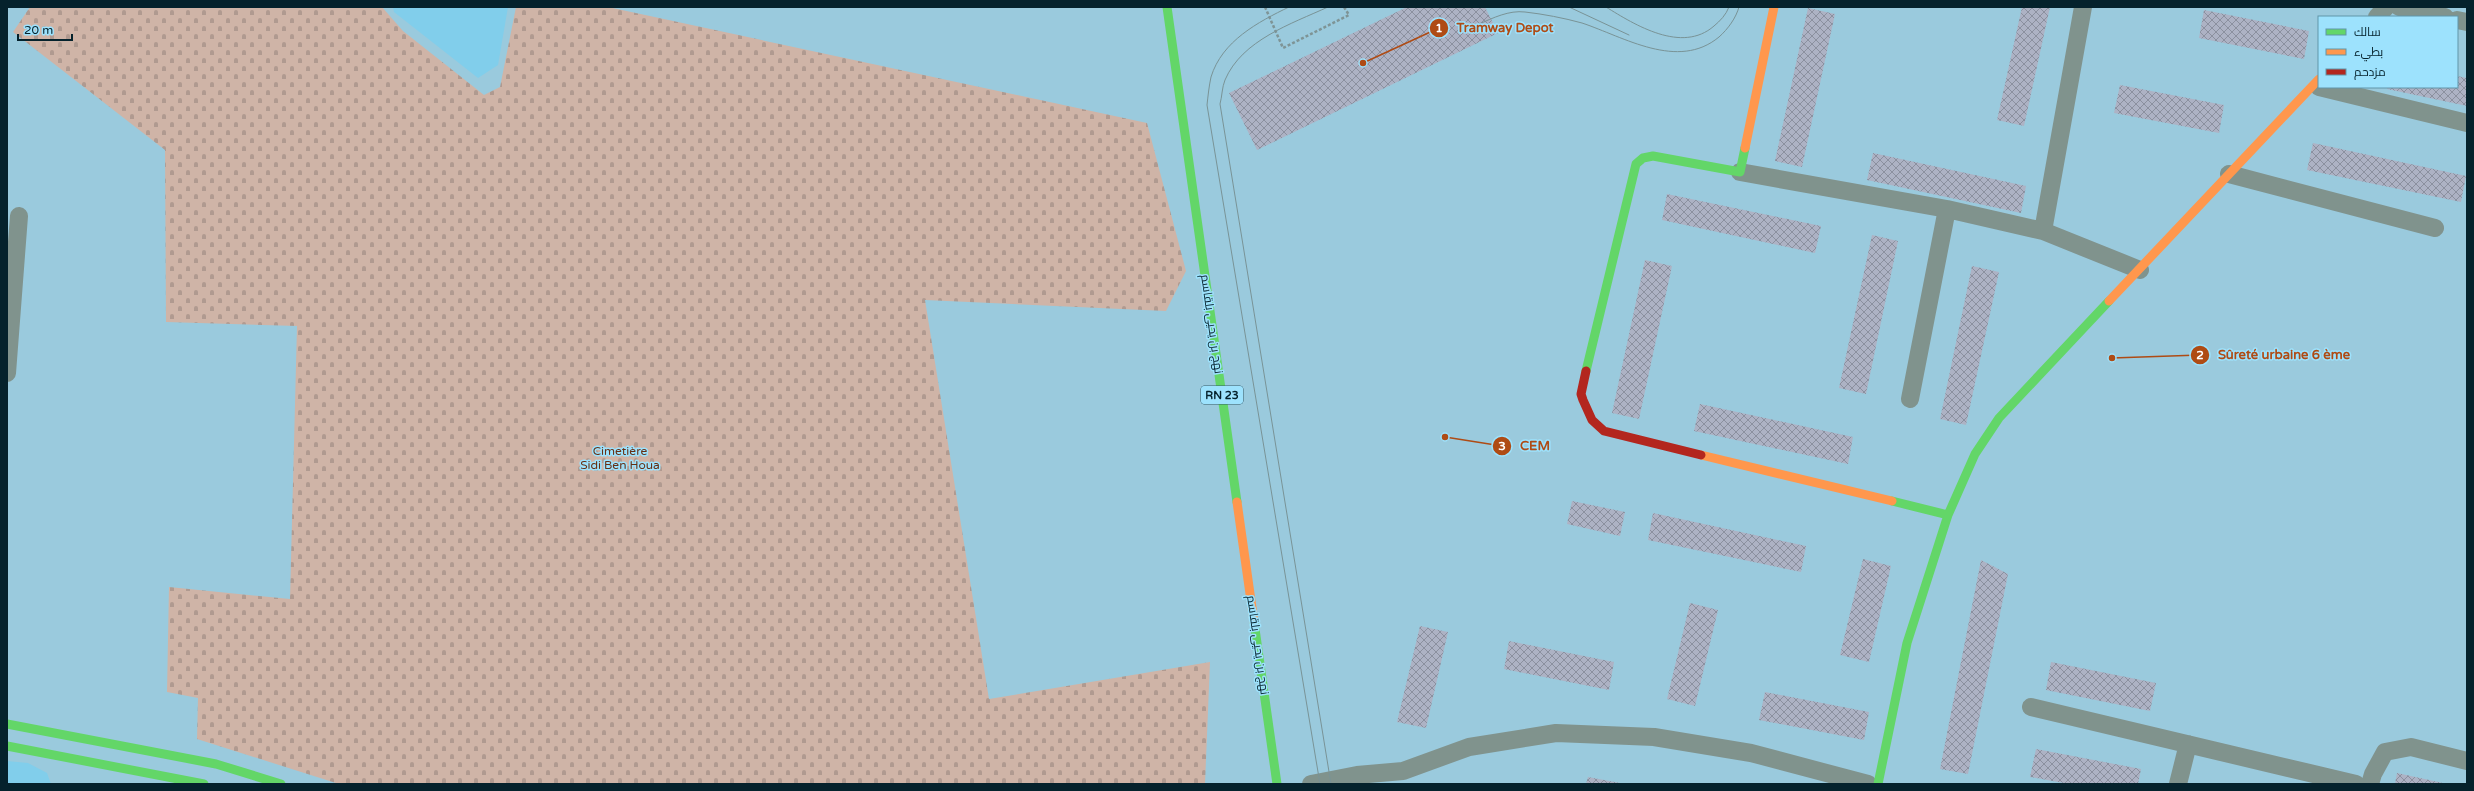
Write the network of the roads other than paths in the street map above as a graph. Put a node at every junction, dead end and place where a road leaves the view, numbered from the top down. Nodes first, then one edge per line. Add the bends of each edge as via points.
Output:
1 (1167, 7) edge
2 (1774, 7) edge
3 (2083, 7) edge
4 (2386, 7) edge
5 (2399, 7) edge
6 (2377, 16) edge
7 (2440, 16) edge
8 (2318, 84) edge
9 (2333, 88) edge
10 (2467, 124) edge
11 (1740, 172) junction
12 (2229, 174) junction
13 (1946, 209) junction
14 (19, 216) dead end
15 (2435, 228) dead end
16 (2044, 231) junction
17 (2140, 270) junction
18 (7, 373) edge
19 (1910, 399) dead end
20 (1948, 515) junction
21 (2032, 707) dead end
22 (7, 724) edge
23 (2188, 744) junction
24 (7, 746) edge
25 (2467, 761) edge
26 (1401, 777) edge
27 (204, 784) edge
28 (281, 784) edge
29 (1277, 784) edge
30 (1311, 784) edge
31 (1868, 784) edge
32 (1878, 784) edge
33 (2178, 784) edge
34 (2356, 784) edge
35 (2370, 784) edge

1 - 29 street, نهج بن يحيى بلقاسم / RN 23
2 - 11 street
3 - 16 street
4 - 6 street
5 - 7 street
8 - 12 street
9 - 10 street
11 - 13 street
11 - 20 street via 1653,156 1643,158 1636,164 1581,394 1592,424 1604,431
12 - 15 street
12 - 17 street
13 - 16 street
13 - 19 street
14 - 18 street
16 - 17 street
17 - 20 street via 1999,418 1975,454
20 - 32 street via 1907,643
21 - 23 street
22 - 28 street via 216,764
23 - 33 street
23 - 34 street
24 - 27 street
25 - 35 street via 2411,747 2385,752
26 - 30 street via 1357,775
26 - 31 street via 1469,747 1556,732 1654,738 1751,753

